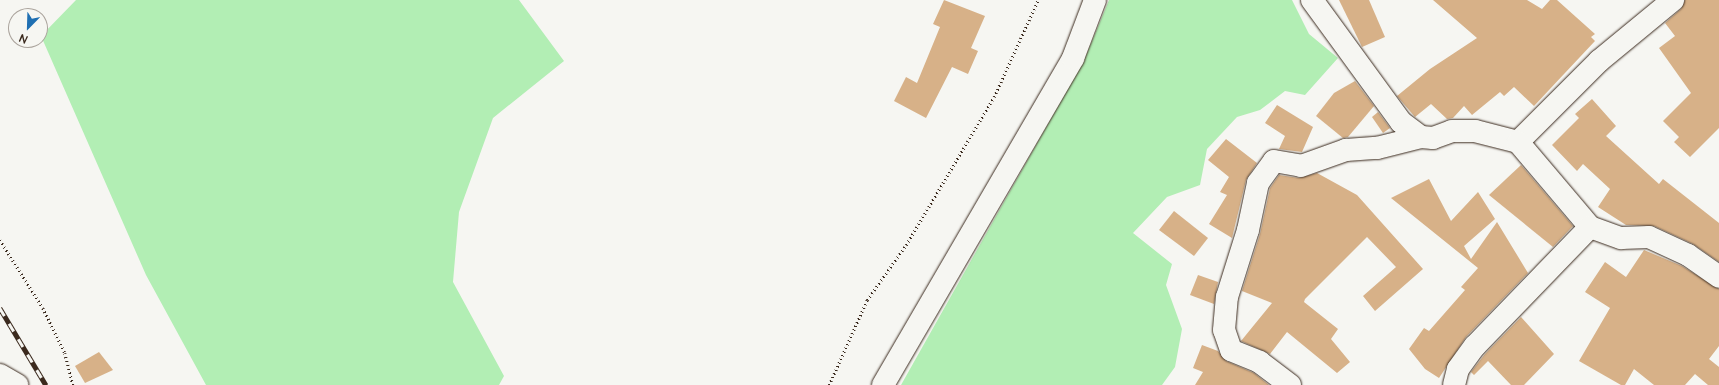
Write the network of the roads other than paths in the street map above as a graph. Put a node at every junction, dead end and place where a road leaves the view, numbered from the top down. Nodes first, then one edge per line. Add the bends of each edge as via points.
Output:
1 (1095, 0) edge
2 (1312, 0) edge
3 (1673, 0) edge
4 (1421, 137) junction
5 (1518, 142) junction
6 (1590, 227) junction
7 (1719, 277) edge
8 (0, 376) edge
9 (17, 385) edge
10 (883, 385) edge
11 (1290, 385) edge
12 (1454, 385) edge

1 - 10 street via 1073,58
2 - 4 street via 1401,122
3 - 5 street via 1599,61
4 - 5 street via 1433,138 1452,130 1475,131
4 - 11 street via 1377,148 1346,150 1301,166 1274,161 1258,183 1248,230 1227,297 1224,330 1231,350 1260,362
5 - 6 street
6 - 7 street via 1621,238 1649,237 1688,255
6 - 12 street via 1475,346 1458,369
8 - 9 street

